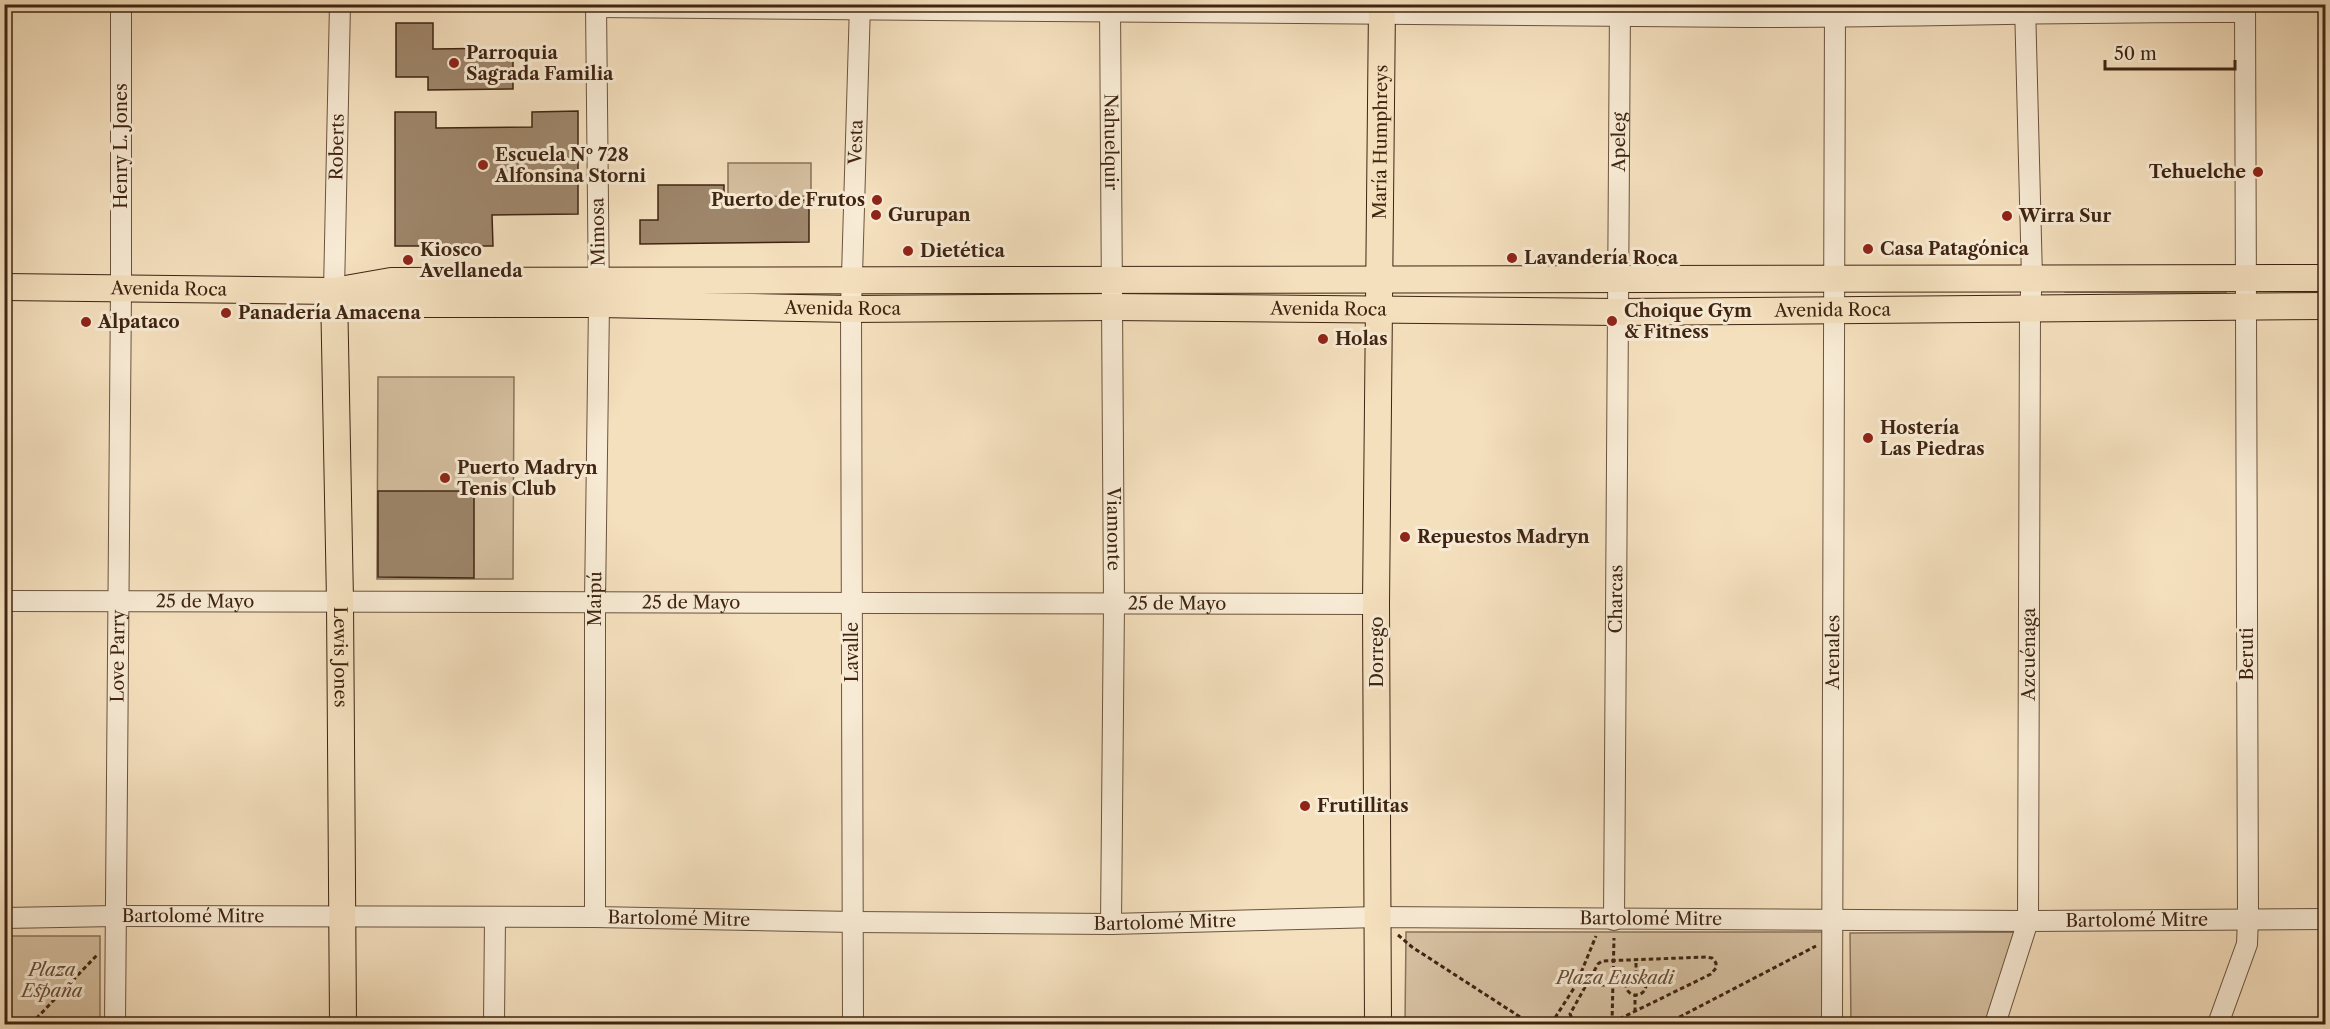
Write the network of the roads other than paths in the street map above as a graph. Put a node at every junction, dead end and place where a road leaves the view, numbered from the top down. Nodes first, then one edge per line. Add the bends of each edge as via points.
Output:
1 (121, 4) edge
2 (340, 4) edge
3 (596, 6) edge
4 (860, 7) edge
5 (2142, 8) edge
6 (2245, 8) edge
7 (1110, 9) edge
8 (1382, 9) edge
9 (2025, 9) edge
10 (1619, 11) edge
11 (1834, 11) edge
12 (2032, 278) junction
13 (2246, 278) junction
14 (2325, 278) edge
15 (1380, 279) junction
16 (1618, 279) junction
17 (1834, 279) junction
18 (852, 280) junction
19 (1112, 280) junction
20 (4, 287) edge
21 (121, 288) junction
22 (334, 291) junction
23 (599, 292) junction
24 (2325, 306) edge
25 (1112, 307) junction
26 (2246, 307) junction
27 (1379, 308) junction
28 (2030, 308) junction
29 (851, 309) junction
30 (1835, 310) junction
31 (1618, 312) junction
32 (4, 601) edge
33 (118, 601) junction
34 (340, 601) junction
35 (595, 602) junction
36 (852, 603) junction
37 (1114, 603) junction
38 (1376, 604) junction
39 (116, 916) junction
40 (342, 916) junction
41 (495, 917) junction
42 (595, 917) junction
43 (1378, 917) junction
44 (4, 918) edge
45 (2248, 919) junction
46 (2325, 919) edge
47 (1608, 920) junction
48 (2028, 921) junction
49 (854, 922) junction
50 (1111, 924) junction
51 (1830, 929) junction
52 (115, 1024) edge
53 (343, 1024) edge
54 (494, 1024) edge
55 (853, 1024) edge
56 (1378, 1024) edge
57 (1832, 1024) edge
58 (1995, 1024) edge
59 (2218, 1024) edge

1 - 21 street, Henry L. Jones
2 - 22 street, Roberts
3 - 4 street
3 - 23 street, Mimosa
4 - 7 street
4 - 18 street, Vesta
5 - 6 street
5 - 9 street
6 - 13 street, Beruti
7 - 8 street
7 - 19 street, Nahuelquir
8 - 10 street
8 - 15 main road, María Humphreys
9 - 11 street
9 - 12 street, Azcuénaga
10 - 11 street
10 - 16 street, Apeleg
11 - 17 street, Arenales
12 - 13 main road, Avenida Roca
12 - 17 main road, Avenida Roca
12 - 28 street, Azcuénaga
13 - 14 main road, Avenida Roca
13 - 26 street, Beruti
15 - 16 main road, Avenida Roca
15 - 19 main road, Avenida Roca
15 - 27 main road, Dorrego
16 - 17 main road, Avenida Roca
16 - 31 street, Charcas
17 - 30 street, Arenales
18 - 19 main road, Avenida Roca
18 - 23 main road, Avenida Roca
18 - 29 street, Lavalle
19 - 25 street, Viamonte
20 - 21 main road, Avenida Roca
21 - 22 main road, Avenida Roca
21 - 33 street, Love Parry
22 - 23 main road, Avenida Roca via 389,304
22 - 34 main road, Lewis Jones
23 - 29 main road, Avenida Roca
23 - 35 street, Maipú
24 - 26 main road, Avenida Roca
25 - 27 main road, Avenida Roca
25 - 29 main road, Avenida Roca
25 - 37 street, Viamonte
26 - 28 main road, Avenida Roca
26 - 45 street, Beruti
27 - 31 main road, Avenida Roca
27 - 38 main road, Dorrego
28 - 30 main road, Avenida Roca
28 - 48 street, Azcuénaga
29 - 36 street, Lavalle
30 - 31 main road, Avenida Roca
30 - 51 street, Arenales
31 - 47 street, Charcas
32 - 33 street, 25 de Mayo
33 - 34 street, 25 de Mayo
33 - 39 street, Love Parry
34 - 35 street, 25 de Mayo
34 - 40 main road, Lewis Jones
35 - 36 street, 25 de Mayo
35 - 42 street, Maipú
36 - 37 street, 25 de Mayo
36 - 49 street, Lavalle
37 - 38 street, 25 de Mayo
37 - 50 street, Viamonte
38 - 43 main road, Dorrego
39 - 40 street, Bartolomé Mitre
39 - 44 street, Bartolomé Mitre
39 - 52 street, Love Parry
40 - 41 street, Bartolomé Mitre
40 - 53 main road, Lewis Jones
41 - 42 street, Bartolomé Mitre
41 - 54 street
42 - 49 street, Bartolomé Mitre
43 - 47 street, Bartolomé Mitre
43 - 50 street, Bartolomé Mitre
43 - 56 main road, Dorrego
45 - 46 street, Bartolomé Mitre
45 - 48 street, Bartolomé Mitre
45 - 59 street, Beruti via 2247,944
47 - 51 street, Bartolomé Mitre
48 - 51 street, Bartolomé Mitre
48 - 58 street, Azcuénaga
49 - 50 street, Bartolomé Mitre
49 - 55 street, Lavalle
51 - 57 street, Arenales

